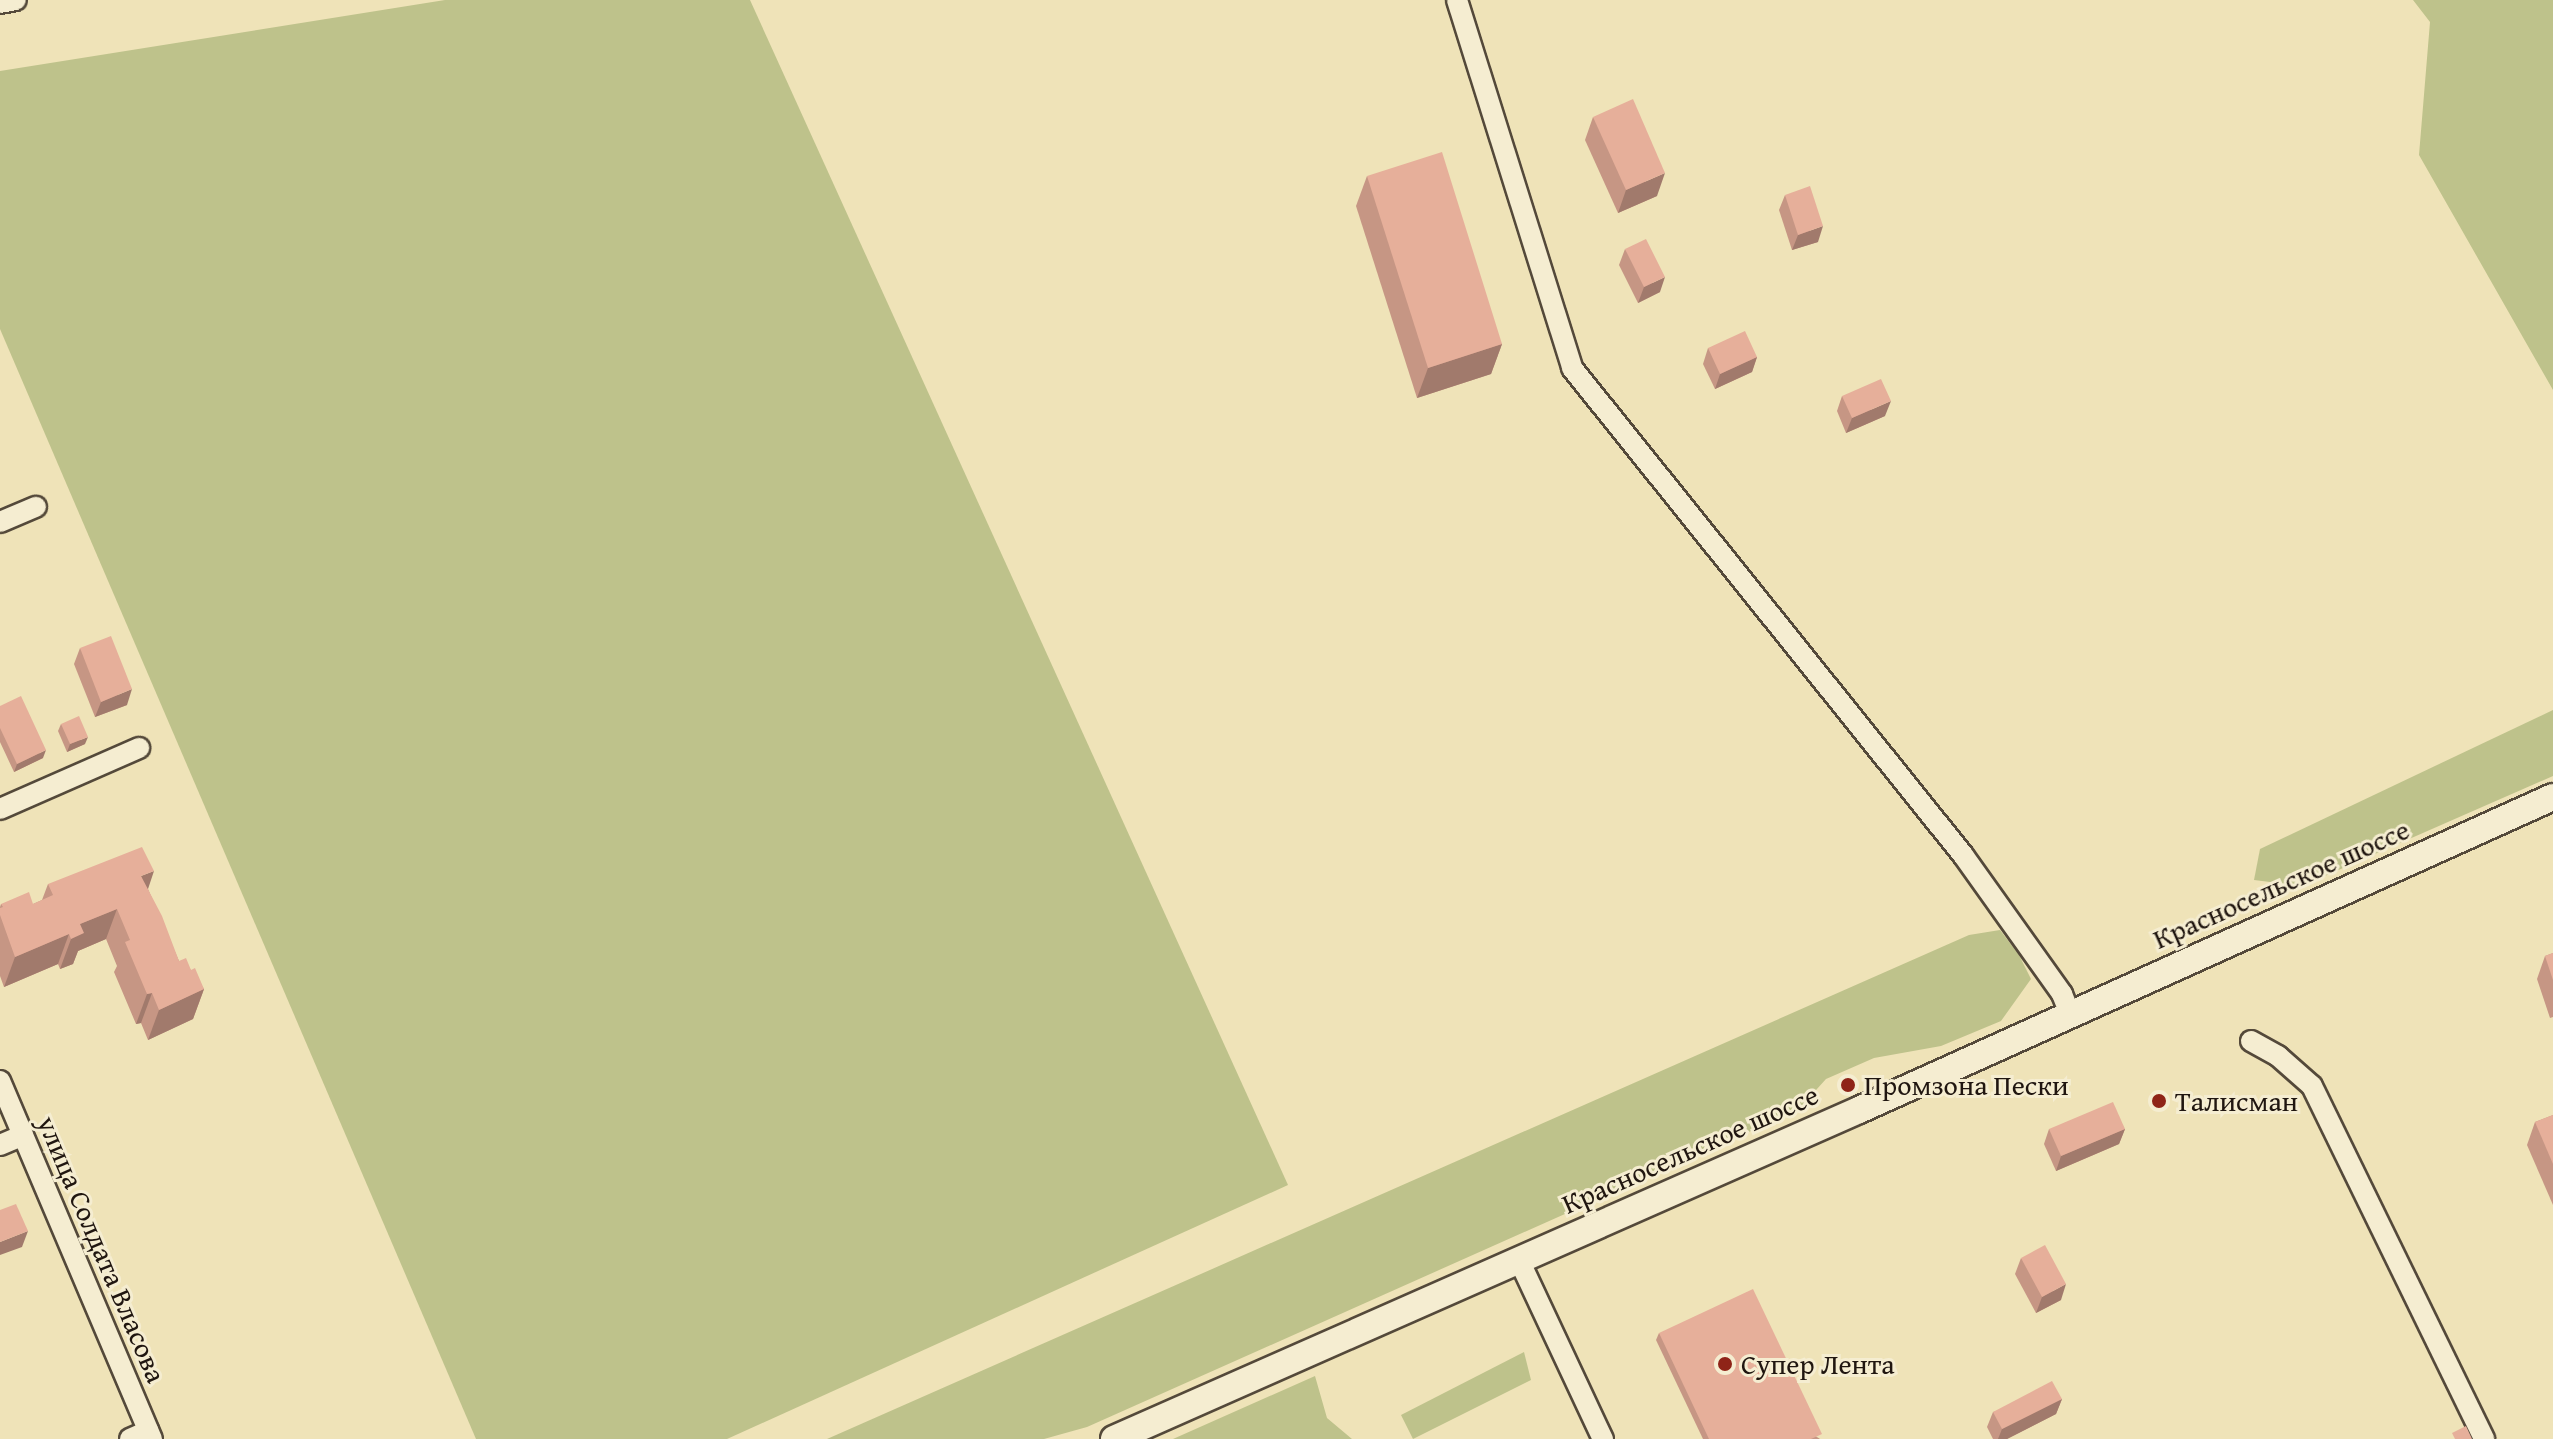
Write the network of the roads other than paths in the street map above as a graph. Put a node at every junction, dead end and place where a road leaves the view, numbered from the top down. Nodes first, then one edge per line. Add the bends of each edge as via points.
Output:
1 (16, 0) edge
2 (1457, 0) edge
3 (0, 3) edge
4 (36, 507) dead end
5 (0, 522) edge
6 (139, 748) dead end
7 (2553, 797) edge
8 (0, 809) edge
9 (2070, 1014) junction
10 (2251, 1041) dead end
11 (0, 1081) edge
12 (23, 1135) junction
13 (0, 1145) edge
14 (1519, 1260) junction
15 (143, 1436) edge
16 (1114, 1439) edge
17 (1603, 1439) edge
18 (2484, 1439) edge

1 - 3 street
2 - 9 street via 1572,368 1963,855 2062,994
4 - 5 street
6 - 8 street
7 - 9 main road, Красносельское шоссе
9 - 14 main road, Красносельское шоссе
10 - 18 street via 2312,1086
11 - 12 street, улица Солдата Власова
12 - 13 street
12 - 15 street, улица Солдата Власова
14 - 16 main road, Красносельское шоссе
14 - 17 street

